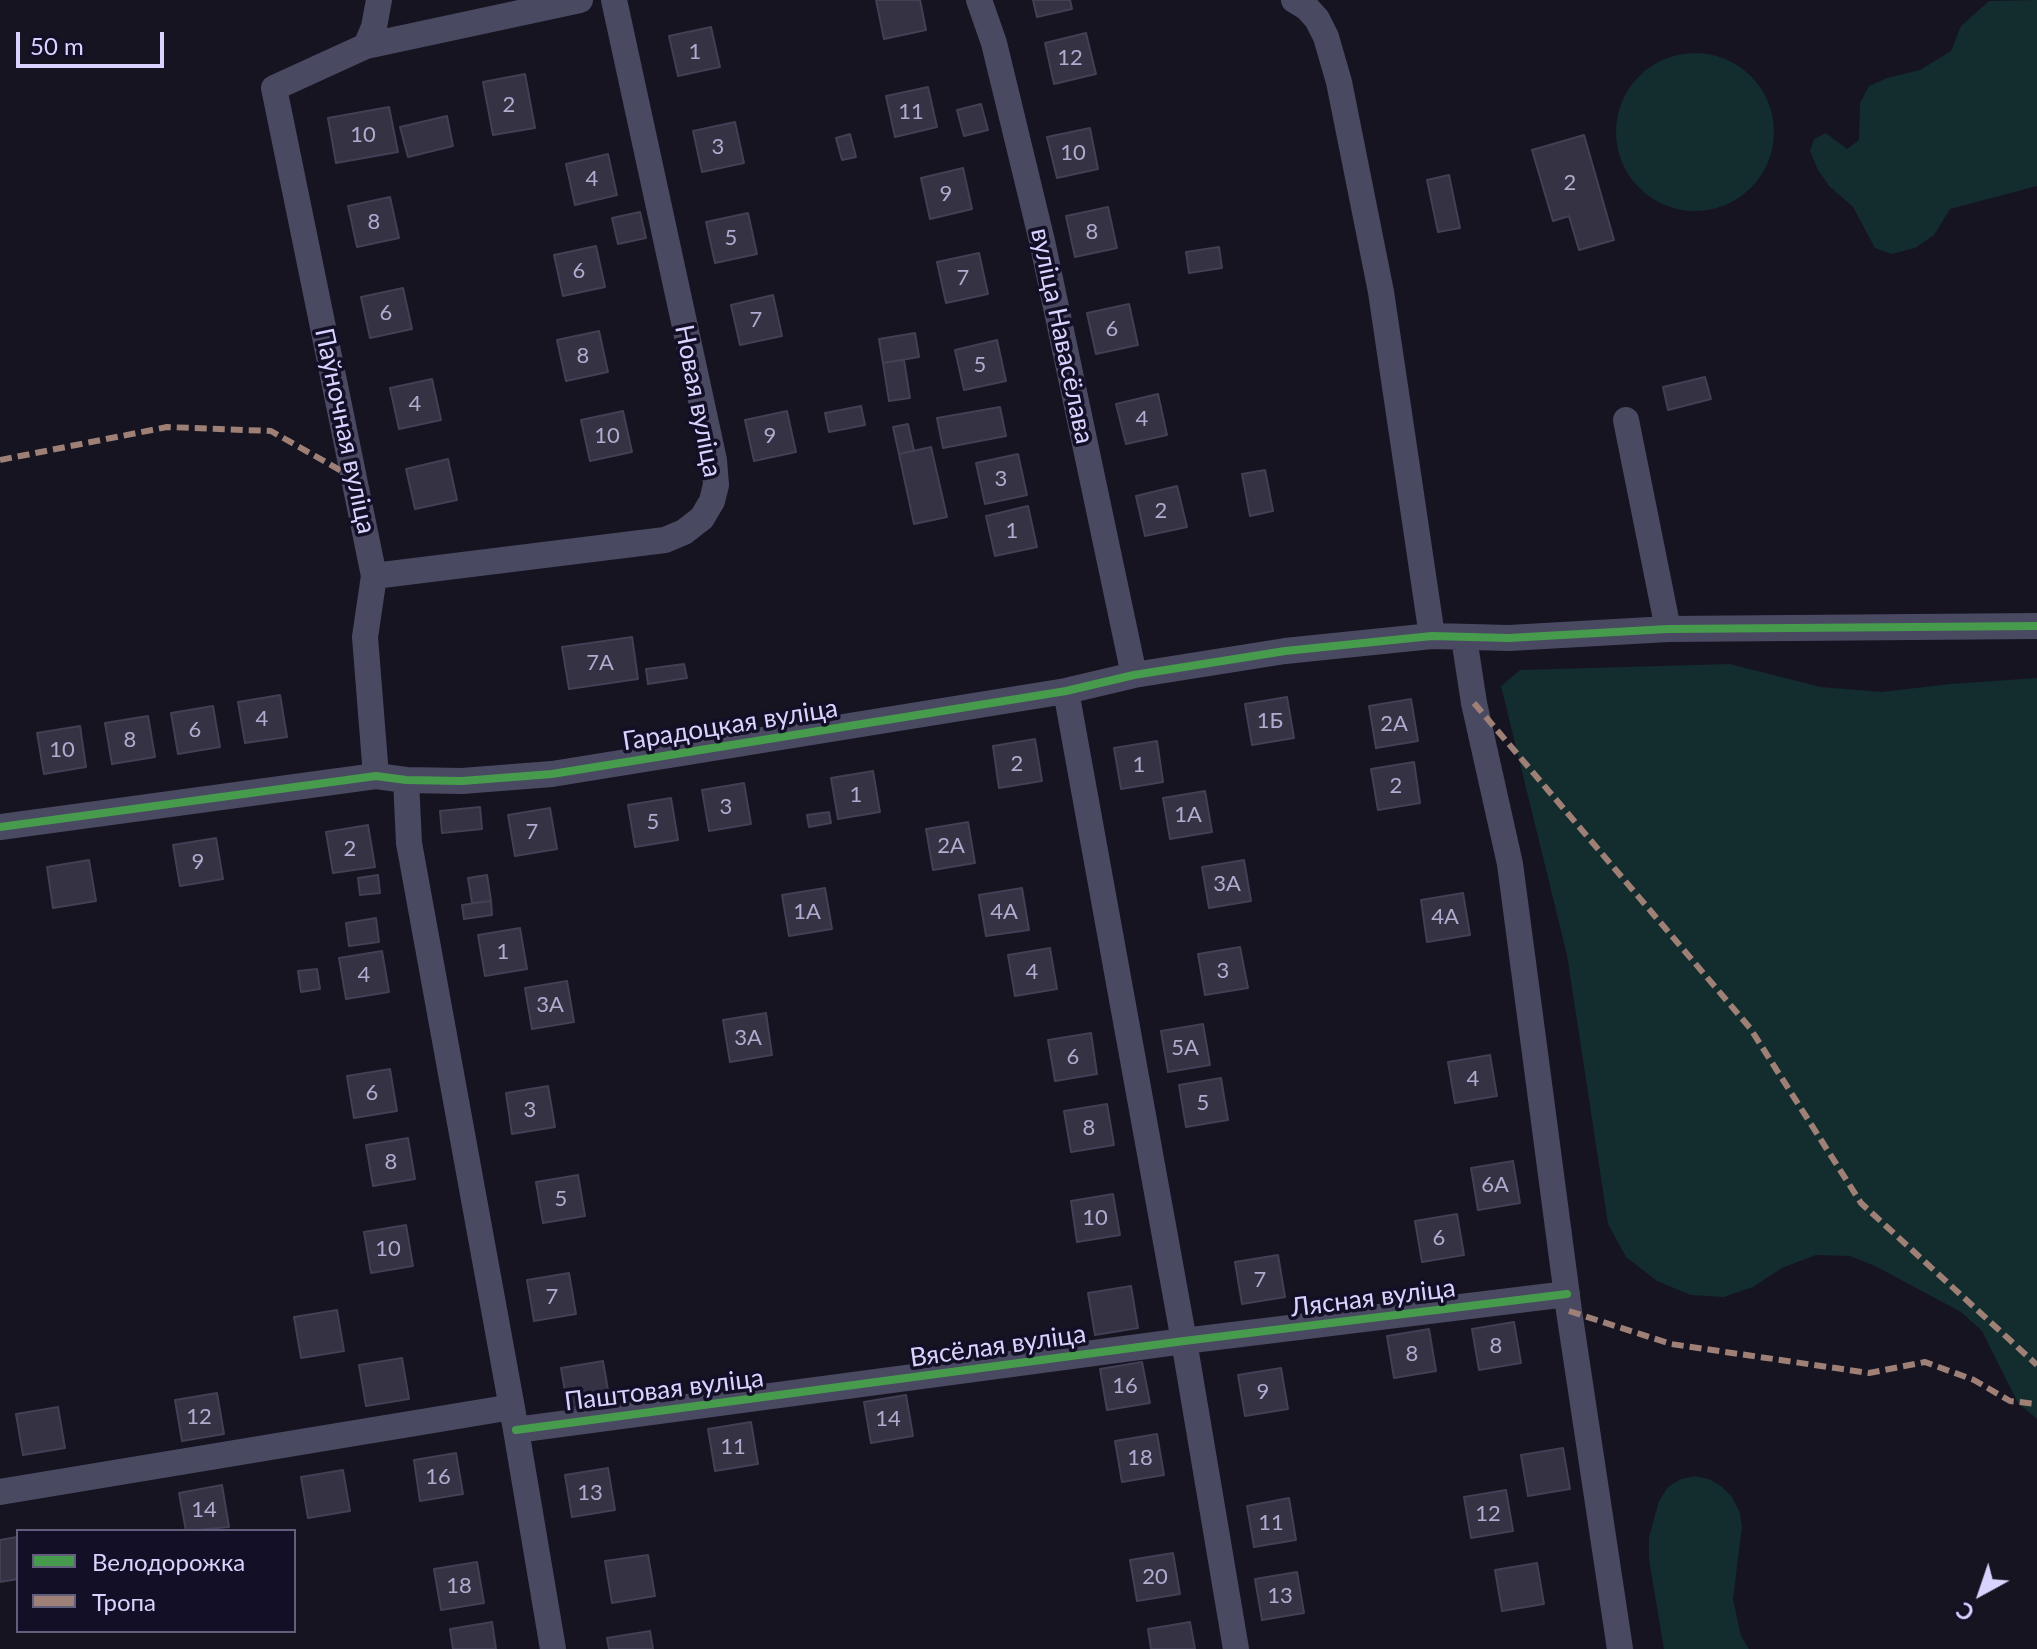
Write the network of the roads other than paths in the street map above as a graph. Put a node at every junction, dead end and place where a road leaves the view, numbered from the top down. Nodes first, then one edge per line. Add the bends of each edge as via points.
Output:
1 (379, 0) edge
2 (580, 0) edge
3 (614, 0) edge
4 (979, 0) edge
5 (1294, 0) edge
6 (366, 46) junction
7 (1626, 420) dead end
8 (374, 576) junction
9 (2037, 626) edge
10 (1668, 629) junction
11 (1432, 636) junction
12 (1464, 638) junction
13 (1134, 675) junction
14 (1066, 691) junction
15 (376, 776) junction
16 (406, 780) junction
17 (0, 827) edge
18 (1567, 1294) junction
19 (1184, 1341) junction
20 (818, 1390) joint
21 (514, 1418) junction
22 (0, 1492) edge
23 (553, 1649) edge
24 (1236, 1649) edge
25 (1620, 1649) edge

1 - 6 street
2 - 6 street
3 - 8 street, Новая вуліца via 714,460 712,501 702,518 665,540
4 - 13 street, вуліца Навасёлава via 1042,241
5 - 11 street via 1317,19 1339,82 1381,292
6 - 8 street, Паўночная вуліца via 274,88
7 - 10 street
8 - 15 street, Паўночная вуліца via 365,637
9 - 10 street, Гарадоцкая вуліца
10 - 12 street, Гарадоцкая вуліца
11 - 12 street, Гарадоцкая вуліца
11 - 13 street, Гарадоцкая вуліца via 1285,651
12 - 18 street via 1510,864
13 - 14 street, Гарадоцкая вуліца
14 - 16 street, Гарадоцкая вуліца via 552,774
14 - 19 street
15 - 16 street, Гарадоцкая вуліца
15 - 17 street, Гарадоцкая вуліца
16 - 21 street via 409,843
18 - 19 street, Лясная вуліца
18 - 25 street
19 - 20 street, Вясёлая вуліца
19 - 24 street
20 - 21 street, Паштовая вуліца
21 - 22 street, Паштовая вуліца
21 - 23 street

